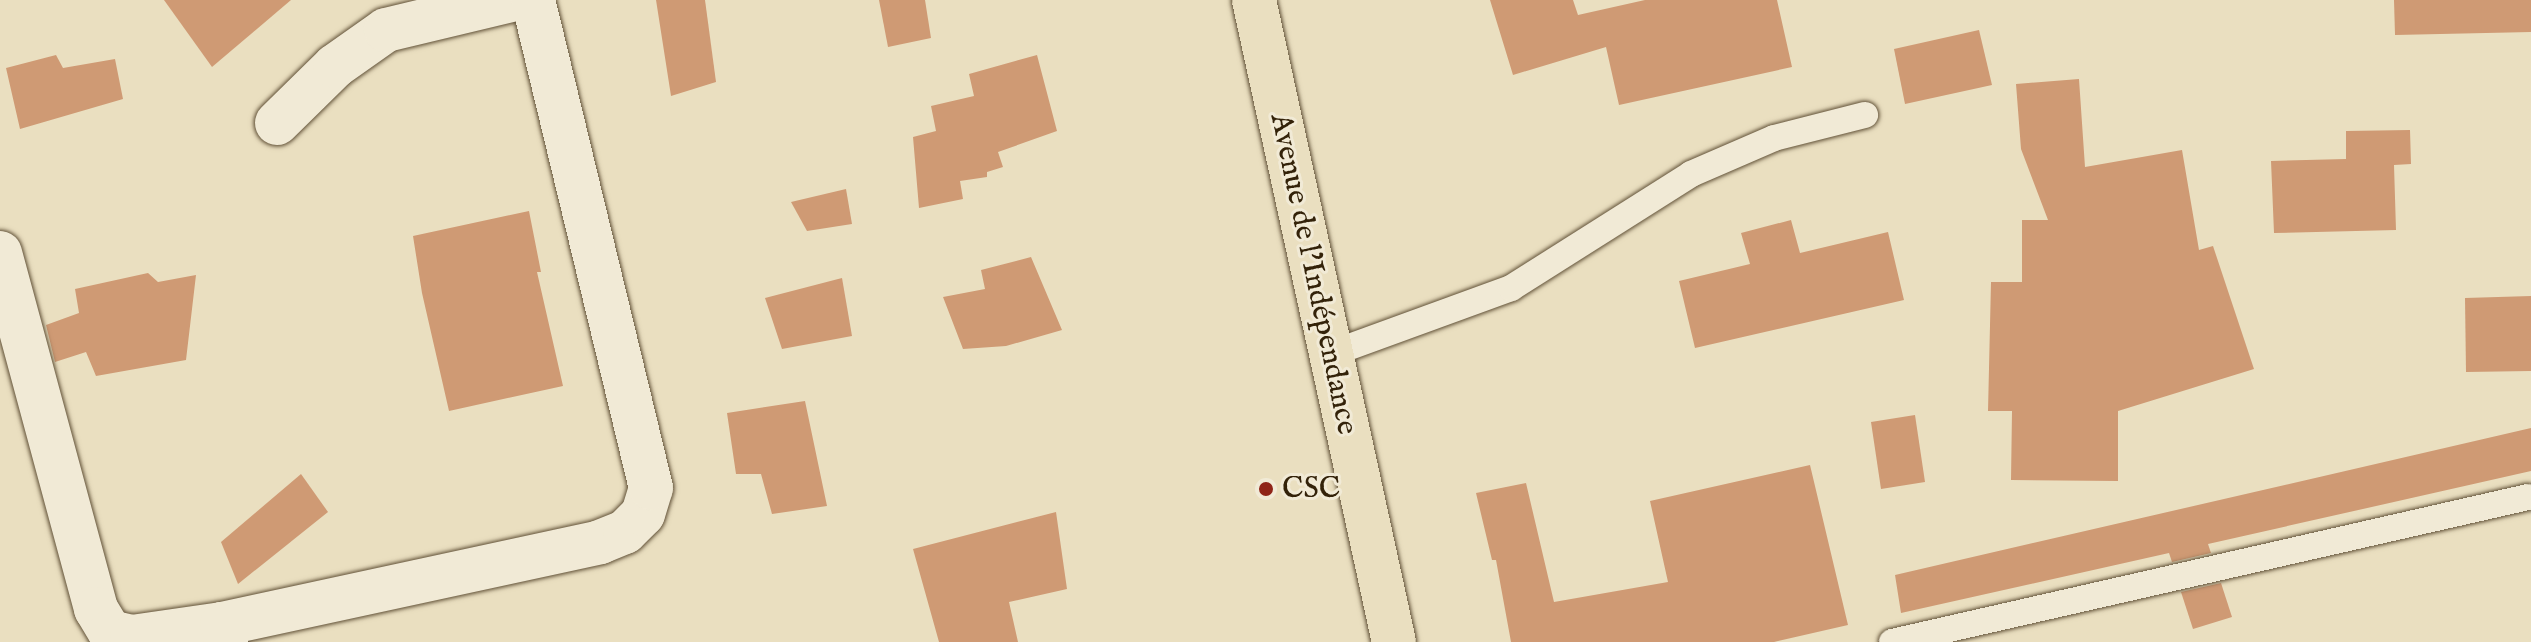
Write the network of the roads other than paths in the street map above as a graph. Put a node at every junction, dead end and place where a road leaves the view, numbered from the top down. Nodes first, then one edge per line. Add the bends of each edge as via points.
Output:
1 (511, 0) edge
2 (533, 0) edge
3 (1254, 0) edge
4 (1865, 115) dead end
5 (277, 123) dead end
6 (0, 253) edge
7 (1330, 354) junction
8 (2528, 497) dead end
9 (224, 633) edge
10 (1394, 642) edge
11 (1892, 642) edge

1 - 5 street via 386,30 335,66
2 - 9 street via 651,488 643,514 625,532 600,542
3 - 7 main road, Avenue de l'Indépendance
4 - 7 lane via 1774,138 1691,174 1511,288
6 - 9 street via 96,609 110,632 132,637
7 - 10 main road, Avenue de l'Indépendance
8 - 11 lane

